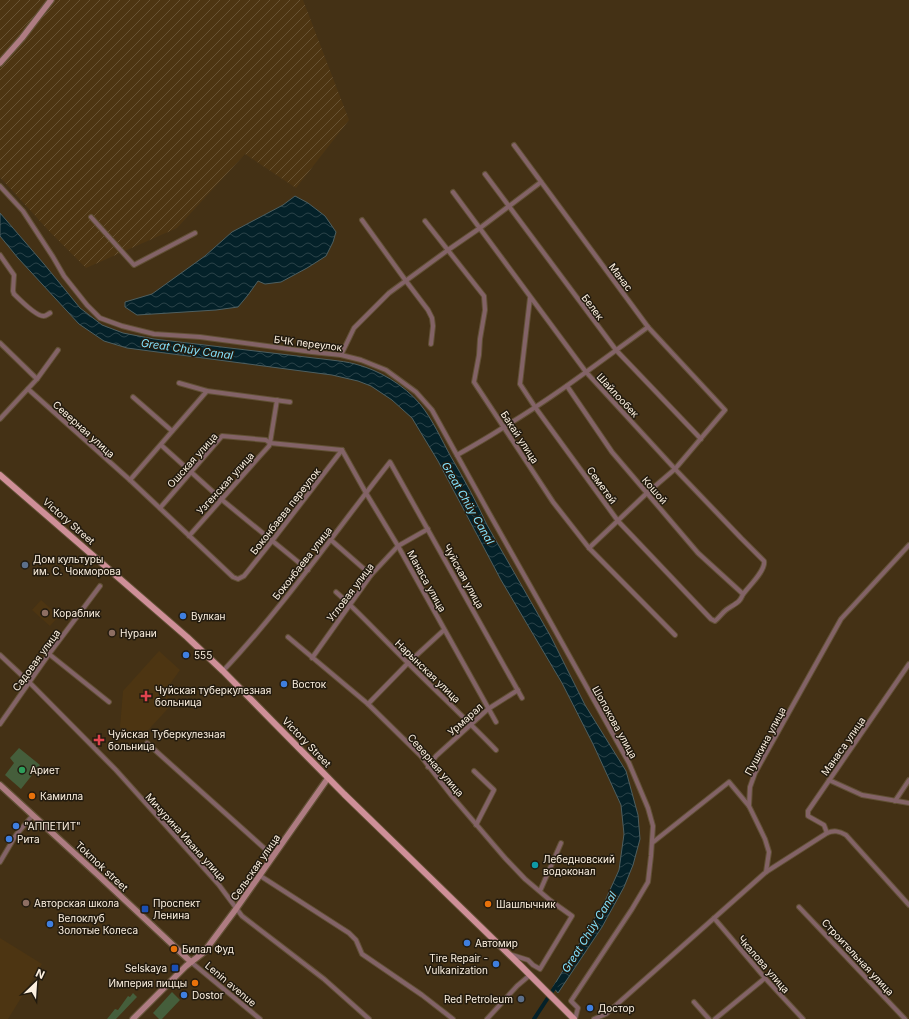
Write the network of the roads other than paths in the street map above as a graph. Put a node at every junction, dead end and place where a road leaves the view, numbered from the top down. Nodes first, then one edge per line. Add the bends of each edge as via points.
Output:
1 (51, 0) edge
2 (0, 63) edge
3 (514, 145) dead end
4 (485, 174) dead end
5 (541, 182) junction
6 (0, 186) edge
7 (453, 192) dead end
8 (509, 206) junction
9 (91, 217) dead end
10 (362, 220) dead end
11 (425, 221) dead end
12 (480, 228) junction
13 (195, 233) dead end
14 (448, 250) junction
15 (0, 255) edge
16 (406, 281) junction
17 (530, 298) junction
18 (50, 313) dead end
19 (648, 327) junction
20 (0, 343) edge
21 (431, 344) dead end
22 (58, 350) dead end
23 (616, 350) junction
24 (341, 355) junction
25 (586, 372) junction
26 (37, 379) junction
27 (179, 383) dead end
28 (567, 386) junction
29 (28, 389) junction
30 (207, 391) junction
31 (133, 398) dead end
32 (277, 400) junction
33 (290, 402) dead end
34 (535, 407) junction
35 (0, 419) edge
36 (504, 428) junction
37 (172, 431) junction
38 (701, 439) junction
39 (268, 441) junction
40 (161, 445) junction
41 (342, 450) junction
42 (457, 455) junction
43 (390, 462) joint
44 (675, 469) junction
45 (191, 472) junction
46 (0, 475) edge
47 (130, 480) junction
48 (366, 493) junction
49 (647, 493) junction
50 (221, 499) junction
51 (160, 508) junction
52 (618, 521) junction
53 (428, 529) junction
54 (189, 536) junction
55 (331, 540) junction
56 (272, 541) junction
57 (909, 545) edge
58 (398, 546) junction
59 (590, 548) junction
60 (308, 570) junction
61 (370, 575) junction
62 (238, 579) joint
63 (100, 586) dead end
64 (336, 592) dead end
65 (743, 594) junction
66 (350, 604) junction
67 (546, 614) joint
68 (444, 630) junction
69 (675, 635) dead end
70 (288, 637) dead end
71 (49, 654) junction
72 (0, 655) edge
73 (312, 658) junction
74 (408, 663) junction
75 (909, 664) edge
76 (223, 671) junction
77 (30, 682) junction
78 (518, 690) junction
79 (522, 698) dead end
80 (109, 702) dead end
81 (368, 704) junction
82 (488, 709) junction
83 (496, 722) dead end
84 (0, 724) edge
85 (471, 724) junction
86 (147, 743) dead end
87 (496, 750) dead end
88 (428, 767) junction
89 (474, 771) dead end
90 (328, 778) junction
91 (829, 780) junction
92 (909, 780) edge
93 (0, 785) edge
94 (895, 801) junction
95 (909, 803) edge
96 (749, 806) junction
97 (32, 814) junction
98 (476, 824) junction
99 (826, 833) junction
100 (561, 842) dead end
101 (652, 843) junction
102 (273, 856) junction
103 (0, 862) edge
104 (766, 872) junction
105 (259, 875) junction
106 (540, 892) junction
107 (909, 905) edge
108 (799, 906) dead end
109 (236, 908) junction
110 (714, 918) junction
111 (507, 953) junction
112 (191, 962) junction
113 (530, 975) junction
114 (765, 978) junction
115 (694, 1002) dead end
116 (133, 1019) edge
117 (260, 1019) edge
118 (369, 1019) edge
119 (453, 1019) edge
120 (487, 1019) edge
121 (575, 1019) edge
122 (594, 1019) edge
123 (709, 1019) edge
124 (715, 1019) edge
125 (803, 1019) edge
126 (905, 1019) edge

1 - 2 main road
3 - 5 street, Манас
4 - 8 street, Белек
5 - 8 street
5 - 19 street, Манас
6 - 24 street, БЧК переулок via 24,211 64,276 100,318 154,334 200,337
7 - 12 street, Шайлообек
8 - 12 street
8 - 23 street, Белек
9 - 13 street via 134,264
10 - 16 street
11 - 14 street, Бакай улица
12 - 14 street
12 - 17 street, Шайлообек
14 - 16 street
14 - 36 street, Бакай улица via 484,296 485,310 474,382
15 - 18 street via 14,275 14,294 41,316
16 - 21 street via 432,318
16 - 24 street via 389,293 354,328
17 - 25 street, Шайлообек
17 - 34 street, Семетей via 520,384
19 - 23 street
19 - 38 street, Манас via 725,410
20 - 26 street
22 - 26 street
23 - 25 street
23 - 38 street, Белек
24 - 42 street, БЧК переулок via 386,370 416,392 432,410
25 - 28 street
25 - 44 street, Шайлообек
26 - 29 street
27 - 30 street
28 - 34 street
28 - 49 street, Кошой via 612,452
29 - 35 street
29 - 47 street, Северная улица
30 - 32 street
30 - 37 street
31 - 37 street
32 - 33 street
32 - 39 street
34 - 36 street
34 - 52 street, Семетей
36 - 42 street
36 - 59 street, Бакай улица via 553,502
37 - 40 street
38 - 44 street
39 - 41 street, Ошская улица
39 - 45 street, Ошская улица via 222,436
39 - 50 street, Узгенская улица via 269,446
40 - 45 street
40 - 47 street
41 - 48 street, Манаса улица
41 - 56 street, Боконбаева переулок
42 - 67 street, БЧК переулок
43 - 48 street, Боконбаева улица
43 - 53 street, Чуйская улица
44 - 49 street
44 - 65 street, Шайлообек via 764,561 764,567
45 - 50 street
45 - 51 street, Ошская улица
46 - 76 main road, Victory Street
47 - 51 street, Северная улица
48 - 55 street, Боконбаева улица
48 - 58 street, Манаса улица
49 - 52 street
49 - 65 street, Кошой via 698,553
50 - 54 street, Узгенская улица
50 - 56 street
51 - 54 street, Северная улица
52 - 59 street
52 - 65 street, Семетей via 713,620 717,620 740,600
53 - 58 street, Угловая улица
53 - 78 street, Чуйская улица
54 - 62 street, Северная улица via 232,577
55 - 60 street, Боконбаева улица
55 - 61 street
56 - 60 street
56 - 62 street, Боконбаева переулок via 244,576
57 - 96 street, Пушкина улица via 841,619 755,773 750,787
58 - 61 street, Угловая улица
58 - 68 street, Манаса улица
59 - 69 street, Бакай улица
60 - 76 street, Боконбаева улица
61 - 66 street, Угловая улица
63 - 71 street, Садовая улица
64 - 66 street, Нарынская улица
66 - 73 street, Угловая улица
66 - 74 street, Нарынская улица
67 - 101 street, Шопокова улица via 629,763 648,808 653,826
68 - 74 street
68 - 82 street, Манаса улица
70 - 73 street, Северная улица
71 - 77 street, Садовая улица
71 - 80 street
72 - 77 street, Мичурина Ивана улица
73 - 81 street, Северная улица
74 - 81 street
74 - 85 street, Нарынская улица
75 - 91 street, Манаса улица
76 - 90 main road, Victory Street
77 - 84 street, Садовая улица
77 - 109 street, Мичурина Ивана улица via 116,770 218,884
78 - 79 street, Чуйская улица
78 - 82 street, Урмарал
81 - 88 street, Северная улица via 420,755
82 - 83 street, Манаса улица
82 - 85 street, Урмарал
85 - 87 street, Нарынская улица
85 - 88 street, Урмарал via 436,756
86 - 102 street
88 - 98 street, Северная улица
89 - 98 street via 494,790
90 - 102 main road, Сельская улица
90 - 111 main road, Victory Street
91 - 94 street via 862,795
91 - 99 street, Манаса улица via 808,811 808,816 824,825
92 - 94 street
93 - 97 main road, Tokmok street
94 - 95 street
96 - 101 street via 729,782
96 - 104 street, Пушкина улица via 769,852
97 - 103 street
97 - 112 main road, Tokmok street
98 - 106 street, Северная улица via 505,858
99 - 104 street
99 - 107 street via 832,830 846,835
100 - 106 street
101 - 121 street, Шопокова улица via 648,882 571,1001 578,1008
102 - 105 main road, Сельская улица
104 - 110 street
105 - 109 main road, Сельская улица
105 - 119 street via 350,933 362,954 422,994
106 - 111 street, Северная улица via 572,916 540,969 528,960
108 - 126 street, Строительная улица
109 - 112 main road, Сельская улица via 204,952
109 - 118 street, Мичурина Ивана улица
110 - 114 street, Чкалова улица
110 - 122 street via 606,1014
111 - 113 main road, Victory Street
112 - 116 main road, Сельская улица
112 - 117 street, Lenin avenue
113 - 120 street
113 - 121 main road, Victory Street
114 - 124 street
114 - 125 street, Чкалова улица
115 - 123 street

